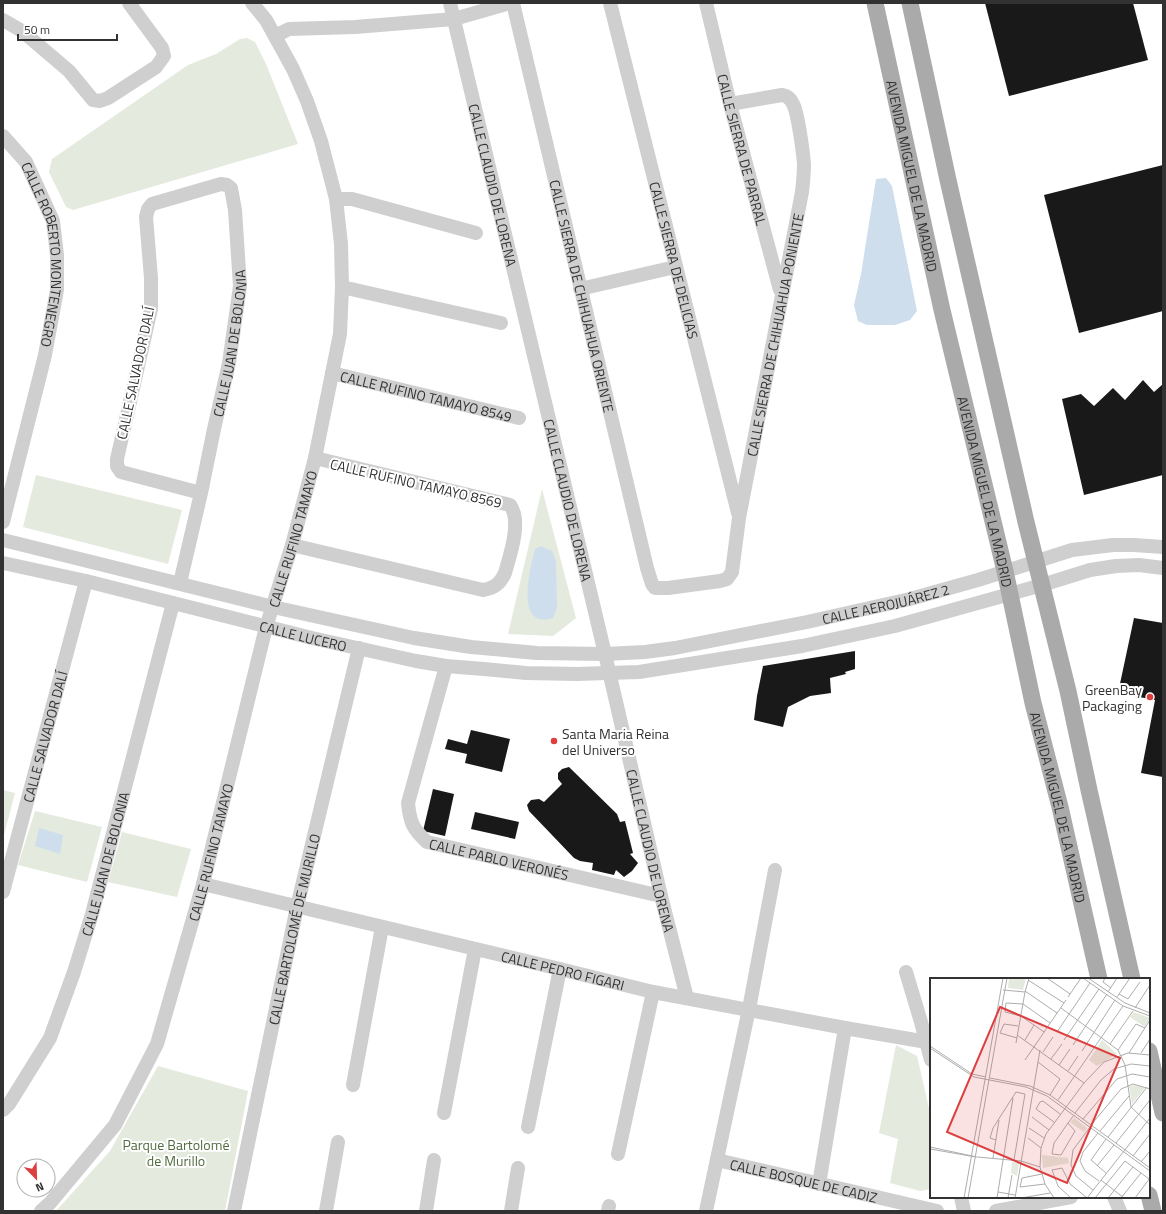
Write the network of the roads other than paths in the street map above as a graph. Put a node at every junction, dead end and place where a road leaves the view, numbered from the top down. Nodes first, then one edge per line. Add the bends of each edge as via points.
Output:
1 (129, 3) edge
2 (252, 3) edge
3 (450, 3) edge
4 (512, 3) edge
5 (610, 3) edge
6 (706, 3) edge
7 (875, 3) edge
8 (910, 3) edge
9 (454, 19) junction
10 (3, 20) edge
11 (275, 36) junction
12 (730, 104) junction
13 (3, 136) edge
14 (336, 199) junction
15 (148, 209) joint
16 (476, 233) dead end
17 (675, 267) junction
18 (342, 287) junction
19 (580, 289) junction
20 (781, 295) junction
21 (501, 323) dead end
22 (332, 373) junction
23 (519, 418) dead end
24 (315, 458) junction
25 (201, 493) junction
26 (739, 518) junction
27 (3, 522) edge
28 (3, 540) edge
29 (292, 545) junction
30 (1163, 547) edge
31 (1072, 550) junction
32 (1036, 561) junction
33 (3, 563) edge
34 (1163, 568) edge
35 (1005, 571) junction
36 (1077, 573) junction
37 (731, 575) joint
38 (86, 581) junction
39 (180, 584) junction
40 (1042, 585) junction
41 (1010, 594) junction
42 (173, 603) junction
43 (273, 607) junction
44 (266, 627) junction
45 (359, 648) junction
46 (605, 654) junction
47 (446, 666) junction
48 (609, 672) junction
49 (775, 870) dead end
50 (203, 884) junction
51 (3, 892) edge
52 (661, 896) junction
53 (297, 907) junction
54 (382, 927) junction
55 (475, 949) junction
56 (560, 969) junction
57 (906, 972) dead end
58 (1099, 978) edge
59 (1132, 978) edge
60 (653, 992) junction
61 (687, 998) junction
62 (749, 1009) junction
63 (926, 1021) edge
64 (845, 1028) junction
65 (927, 1042) junction
66 (1150, 1055) edge
67 (930, 1056) edge
68 (353, 1085) dead end
69 (3, 1110) edge
70 (1163, 1112) edge
71 (444, 1113) dead end
72 (528, 1127) dead end
73 (338, 1142) dead end
74 (618, 1154) dead end
75 (434, 1160) dead end
76 (717, 1160) junction
77 (518, 1168) dead end
78 (819, 1184) junction
79 (961, 1198) edge
80 (1066, 1198) edge
81 (1114, 1198) edge
82 (1150, 1198) edge
83 (41, 1211) edge
84 (234, 1211) edge
85 (326, 1211) edge
86 (426, 1211) edge
87 (511, 1211) edge
88 (706, 1211) edge
89 (937, 1211) edge
90 (964, 1211) edge
91 (996, 1211) edge
92 (1120, 1211) edge
93 (1153, 1211) edge

1 - 10 street via 162,48 164,56 156,66 100,101 93,100 69,71 22,31
2 - 11 street, CALLE RUFINO TAMAYO
3 - 9 street, CALLE CLAUDIO DE LORENA
4 - 9 street
4 - 19 street, CALLE SIERRA DE CHIHUAHUA ORIENTE
5 - 17 street, CALLE SIERRA DE DELICIAS
6 - 12 street, CALLE SIERRA DE PARRAL
7 - 35 main road, AVENIDA MIGUEL DE LA MADRID via 942,310
8 - 32 main road
9 - 11 street via 289,29
9 - 46 street, CALLE CLAUDIO DE LORENA
11 - 14 street, CALLE RUFINO TAMAYO via 307,101 321,141
12 - 20 street, CALLE SIERRA DE PARRAL
12 - 20 street, CALLE SIERRA DE CHIHUAHUA PONIENTE via 787,96 795,110 802,155 802,192
13 - 27 street, CALLE ROBERTO MONTENEGRO via 26,162 53,221 57,255 57,290 45,355
14 - 16 street via 352,199
14 - 18 street, CALLE RUFINO TAMAYO
15 - 25 street, CALLE SALVADOR DALÍ via 146,217 151,309 117,466 121,472
15 - 25 street, CALLE JUAN DE BOLONIA via 152,204 221,184 231,188 240,286 229,363
17 - 19 street
17 - 26 street, CALLE SIERRA DE DELICIAS
18 - 21 street
18 - 22 street, CALLE RUFINO TAMAYO via 340,334
19 - 37 street, CALLE SIERRA DE CHIHUAHUA ORIENTE via 652,584 655,588 668,588 720,581
20 - 26 street, CALLE SIERRA DE CHIHUAHUA PONIENTE
22 - 23 street, CALLE RUFINO TAMAYO 8549
22 - 24 street, CALLE RUFINO TAMAYO
24 - 29 street, CALLE RUFINO TAMAYO
24 - 29 street, CALLE RUFINO TAMAYO 8569 via 510,505 516,525 505,573 496,585 483,590
25 - 39 street, CALLE JUAN DE BOLONIA
26 - 37 street, CALLE SIERRA DE CHIHUAHUA PONIENTE
28 - 39 street, CALLE LUCERO
29 - 43 street, CALLE RUFINO TAMAYO
30 - 31 street, CALLE AEROJUÁREZ 2 via 1120,545
31 - 32 street, CALLE AEROJUÁREZ 2
31 - 36 street
32 - 35 street, CALLE AEROJUÁREZ 2
32 - 40 main road
33 - 38 street, CALLE LUCERO
34 - 36 street, CALLE AEROJUÁREZ 2 via 1116,566
35 - 41 main road, AVENIDA MIGUEL DE LA MADRID
35 - 46 street, CALLE AEROJUÁREZ 2 via 910,599 807,622 675,648
36 - 40 street, CALLE AEROJUÁREZ 2
38 - 42 street, CALLE LUCERO
38 - 51 street, CALLE SALVADOR DALÍ
39 - 43 street, CALLE LUCERO
40 - 41 street, CALLE AEROJUÁREZ 2
40 - 59 main road
41 - 48 street, CALLE AEROJUÁREZ 2 via 895,626 802,646 639,672
41 - 58 main road, AVENIDA MIGUEL DE LA MADRID via 1033,703 1060,807
42 - 44 street, CALLE LUCERO
42 - 69 street, CALLE JUAN DE BOLONIA via 92,914 74,972 50,1038
43 - 44 street, CALLE RUFINO TAMAYO
43 - 46 street, CALLE LUCERO via 384,632 471,647 537,653
44 - 45 street, CALLE LUCERO
44 - 50 street, CALLE RUFINO TAMAYO
45 - 47 street, CALLE LUCERO
45 - 53 street, CALLE BARTOLOMÉ DE MURILLO
46 - 48 street, CALLE CLAUDIO DE LORENA
47 - 48 street, CALLE LUCERO via 577,674
47 - 52 street, CALLE PABLO VERONÉS via 408,803 416,832 427,842
48 - 52 street, CALLE CLAUDIO DE LORENA
49 - 62 street
50 - 53 street, CALLE PEDRO FIGARI
50 - 83 street, CALLE RUFINO TAMAYO via 157,1044 115,1125
52 - 61 street, CALLE CLAUDIO DE LORENA
53 - 54 street, CALLE PEDRO FIGARI
53 - 84 street, CALLE BARTOLOMÉ DE MURILLO
54 - 55 street, CALLE PEDRO FIGARI
54 - 68 street
55 - 56 street, CALLE PEDRO FIGARI
55 - 71 street
56 - 60 street, CALLE PEDRO FIGARI
56 - 72 street
57 - 63 street
60 - 61 street, CALLE PEDRO FIGARI
60 - 74 street
61 - 62 street, CALLE PEDRO FIGARI
62 - 64 street, CALLE PEDRO FIGARI
62 - 76 street
63 - 65 street
64 - 65 street, CALLE PEDRO FIGARI
64 - 78 street
65 - 67 street
66 - 70 main road
73 - 85 street
75 - 86 street
76 - 78 street, CALLE BOSQUE DE CADIZ
76 - 88 street
77 - 87 street
78 - 89 street, CALLE BOSQUE DE CADIZ
79 - 90 street
80 - 91 street
81 - 92 street
82 - 93 main road

